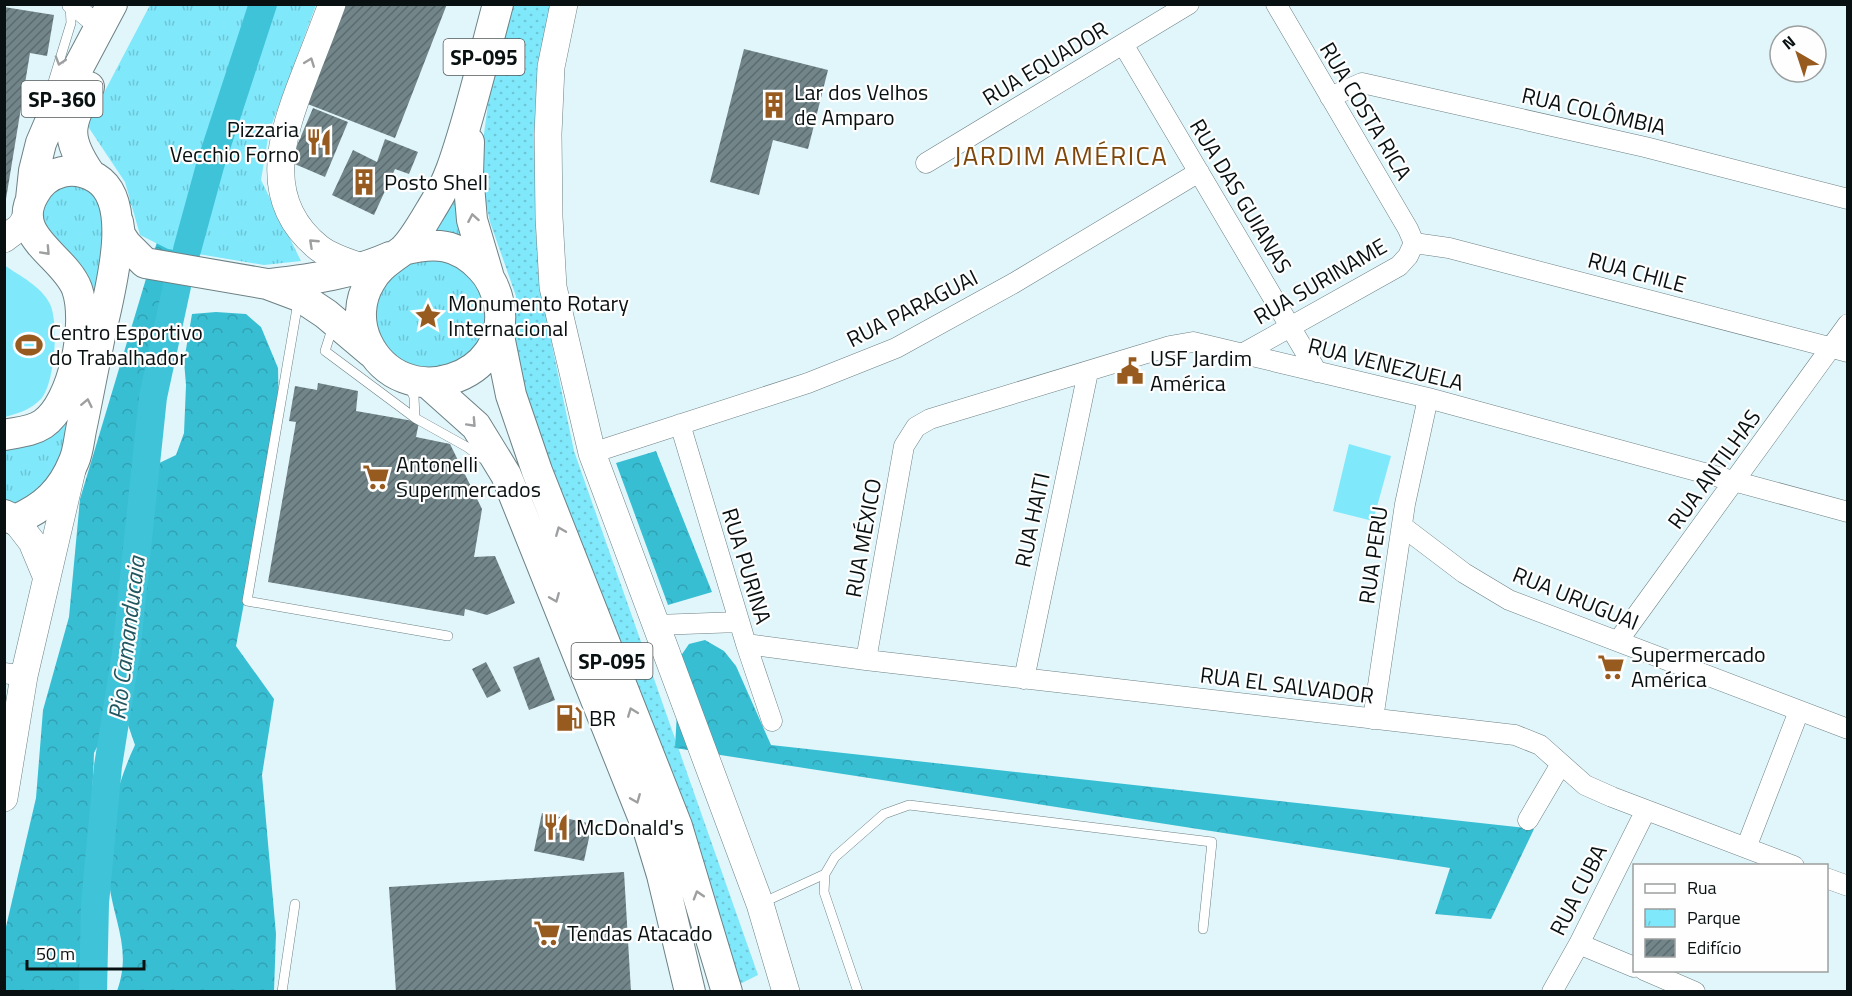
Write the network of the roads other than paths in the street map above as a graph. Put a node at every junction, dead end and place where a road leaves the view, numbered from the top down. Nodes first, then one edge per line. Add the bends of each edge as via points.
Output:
1 (71, 4) edge
2 (132, 4) edge
3 (332, 4) edge
4 (498, 4) edge
5 (564, 4) edge
6 (1189, 4) edge
7 (1276, 4) edge
8 (106, 16) edge
9 (1123, 44) junction
10 (1330, 97) junction
11 (470, 109) junction
12 (926, 163) dead end
13 (1199, 172) junction
14 (90, 174) junction
15 (1848, 199) edge
16 (116, 213) junction
17 (17, 215) edge
18 (1414, 243) junction
19 (398, 253) junction
20 (149, 263) junction
21 (366, 268) junction
22 (488, 274) junction
23 (69, 275) junction
24 (112, 280) junction
25 (259, 283) junction
26 (299, 296) junction
27 (335, 321) junction
28 (1848, 324) edge
29 (1290, 327) junction
30 (498, 331) junction
31 (1839, 350) edge
32 (372, 353) junction
33 (1242, 354) junction
34 (1088, 372) junction
35 (1317, 372) junction
36 (417, 382) junction
37 (1428, 399) junction
38 (415, 418) junction
39 (680, 424) junction
40 (916, 427) joint
41 (4, 435) edge
42 (592, 453) junction
43 (74, 460) junction
44 (506, 475) junction
45 (1735, 481) junction
46 (1848, 512) edge
47 (10, 518) edge
48 (1402, 526) junction
49 (47, 578) junction
50 (739, 622) junction
51 (656, 625) junction
52 (448, 636) dead end
53 (1618, 641) junction
54 (746, 644) junction
55 (866, 660) junction
56 (14, 674) edge
57 (1024, 679) junction
58 (1799, 711) junction
59 (1373, 719) junction
60 (771, 721) dead end
61 (1848, 729) edge
62 (1561, 764) junction
63 (4, 798) edge
64 (1646, 810) junction
65 (1528, 820) dead end
66 (1746, 848) junction
67 (1789, 864) edge
68 (825, 874) junction
69 (1828, 878) edge
70 (1848, 886) edge
71 (295, 904) dead end
72 (760, 904) junction
73 (1203, 929) dead end
74 (1579, 944) junction
75 (1633, 966) edge
76 (1649, 972) edge
77 (282, 992) edge
78 (690, 992) edge
79 (727, 992) edge
80 (786, 992) edge
81 (858, 992) edge
82 (1552, 992) edge
83 (1695, 992) edge

1 - 8 street
1 -> 17 lane via 71,23
2 - 14 main road, SP-360 via 73,124 71,138
21 -> 3 street via 321,250 291,213 282,188 280,158 289,117
4 - 11 main road, SP-095
5 - 42 street via 551,78 549,226 553,287
6 - 9 street, RUA EQUADOR
7 - 10 street, RUA COSTA RICA
8 - 17 main road, SP-360 via 53,115
9 - 12 street, RUA EQUADOR
9 - 13 street, RUA DAS GUIANAS
10 - 15 street, RUA COLÔMBIA via 1362,84 1645,147
10 - 18 street, RUA COSTA RICA
11 - 19 main road, SP-095 via 452,169 437,201
22 -> 11 main road, SP-095 via 472,220 468,174
13 - 29 street, RUA DAS GUIANAS
13 - 39 street, RUA PARAGUAI via 1014,283 896,348 808,383
14 - 16 main road, SP-360 via 109,190
14 - 17 main road via 76,171 49,177
16 - 20 main road, SP-360 via 120,235
16 - 24 main road via 116,265
17 -> 23 main road, SP-360
18 - 29 street, RUA SURINAME via 1399,266
18 - 31 street, RUA CHILE via 1449,248
19 - 21 main road
19 - 22 main road, SP-095 via 426,244 450,247 471,257
19 - 32 main road, SP-095 via 376,270 365,290 361,311 363,333
20 - 24 main road
20 - 25 main road
21 - 25 main road
22 - 30 main road, SP-095 via 500,311
23 - 24 main road
23 - 41 main road via 79,296 81,318 71,383 45,423
43 -> 24 main road
25 - 26 main road
26 - 27 main road
26 - 52 lane via 247,601
27 - 32 main road
27 - 38 lane via 325,351
28 - 31 street, RUA ANTILHAS
29 - 33 street, RUA SURINAME
29 - 35 street, RUA DAS GUIANAS
30 - 36 main road, SP-095 via 489,352 472,369 452,380
79 -> 30 main road, SP-095 via 677,826 522,428
31 - 45 street, RUA ANTILHAS
32 - 36 main road, SP-095 via 387,369
33 - 34 street, RUA VENEZUELA via 1193,342
33 - 35 street, RUA VENEZUELA
34 - 40 street, RUA VENEZUELA via 930,419
34 - 57 street, RUA HAITI
35 - 37 street, RUA VENEZUELA
36 - 38 lane
36 -> 44 main road, SP-095 via 476,426
37 - 45 street, RUA VENEZUELA
37 - 48 street, RUA PERU
38 - 44 lane via 467,447
39 - 42 street, RUA PARAGUAI
39 - 50 street, RUA PURINA
40 - 55 street, RUA MÉXICO via 904,446
42 - 51 street
43 - 47 main road via 50,500 34,512
43 - 49 street
44 -> 78 main road, SP-095 via 649,832
45 - 46 street, RUA VENEZUELA
45 - 53 street, RUA ANTILHAS
47 - 49 street via 32,542
48 - 53 street, RUA URUGUAI via 1464,573 1509,600
48 - 59 street, RUA PERU
49 - 56 street
50 - 51 street
50 - 54 street, RUA PURINA
51 - 72 street
53 - 58 street, RUA URUGUAI
54 - 55 street, RUA EL SALVADOR
54 - 60 street, RUA PURINA
55 - 57 street, RUA EL SALVADOR
56 - 63 street
57 - 59 street, RUA EL SALVADOR
58 - 61 street, RUA URUGUAI
58 - 66 street
59 - 62 street, RUA EL SALVADOR via 1515,735 1540,745
62 - 64 street, RUA EL SALVADOR via 1585,785
62 - 65 street
64 - 66 street, RUA EL SALVADOR
64 - 74 street, RUA CUBA
66 - 67 street, RUA EL SALVADOR
68 - 72 lane
68 - 73 lane via 835,857 884,813 909,805 1212,842
68 - 81 lane via 824,891
69 - 70 street
71 - 77 lane
72 - 80 street
74 - 75 street
74 - 82 street, RUA CUBA
76 - 83 street

